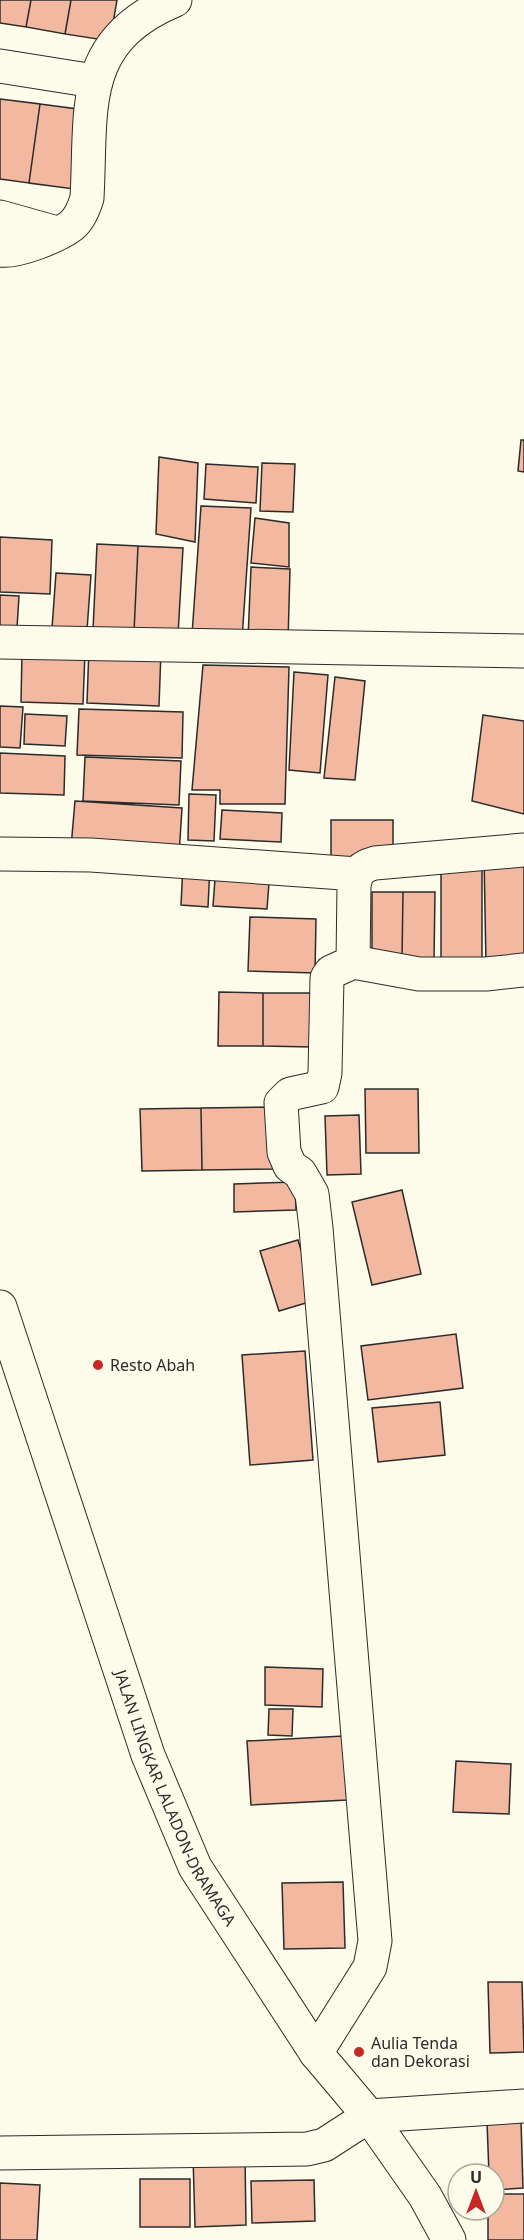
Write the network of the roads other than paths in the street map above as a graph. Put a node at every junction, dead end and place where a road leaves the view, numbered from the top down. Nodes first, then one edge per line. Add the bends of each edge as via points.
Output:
1 (175, 0) edge
2 (0, 66) edge
3 (94, 81) junction
4 (0, 218) edge
5 (57, 233) junction
6 (0, 250) edge
7 (0, 642) edge
8 (524, 651) edge
9 (524, 850) edge
10 (0, 854) edge
11 (357, 874) junction
12 (353, 962) junction
13 (524, 970) edge
14 (0, 1307) edge
15 (316, 2053) junction
16 (524, 2106) edge
17 (369, 2116) junction
18 (0, 2153) edge
19 (448, 2240) edge

1 - 3 street via 142,16 118,38 101,61
2 - 3 street
3 - 5 street via 87,198 83,213 73,225
4 - 5 street
5 - 6 street via 9,252
7 - 8 street
9 - 11 street via 375,863 362,867
10 - 11 street via 91,855
11 - 12 street
12 - 13 street via 418,974
12 - 15 street via 331,972 327,978 322,1087 290,1094 282,1103 284,1152 312,1194 316,1228 375,1941 369,1967
14 - 15 street, JALAN LINGKAR LALADON-DRAMAGA via 148,1755 195,1867
15 - 17 street, JALAN LINGKAR LALADON-DRAMAGA
16 - 17 street
17 - 18 street via 324,2145 307,2150
17 - 19 street, JALAN LINGKAR LALADON-DRAMAGA via 425,2196

